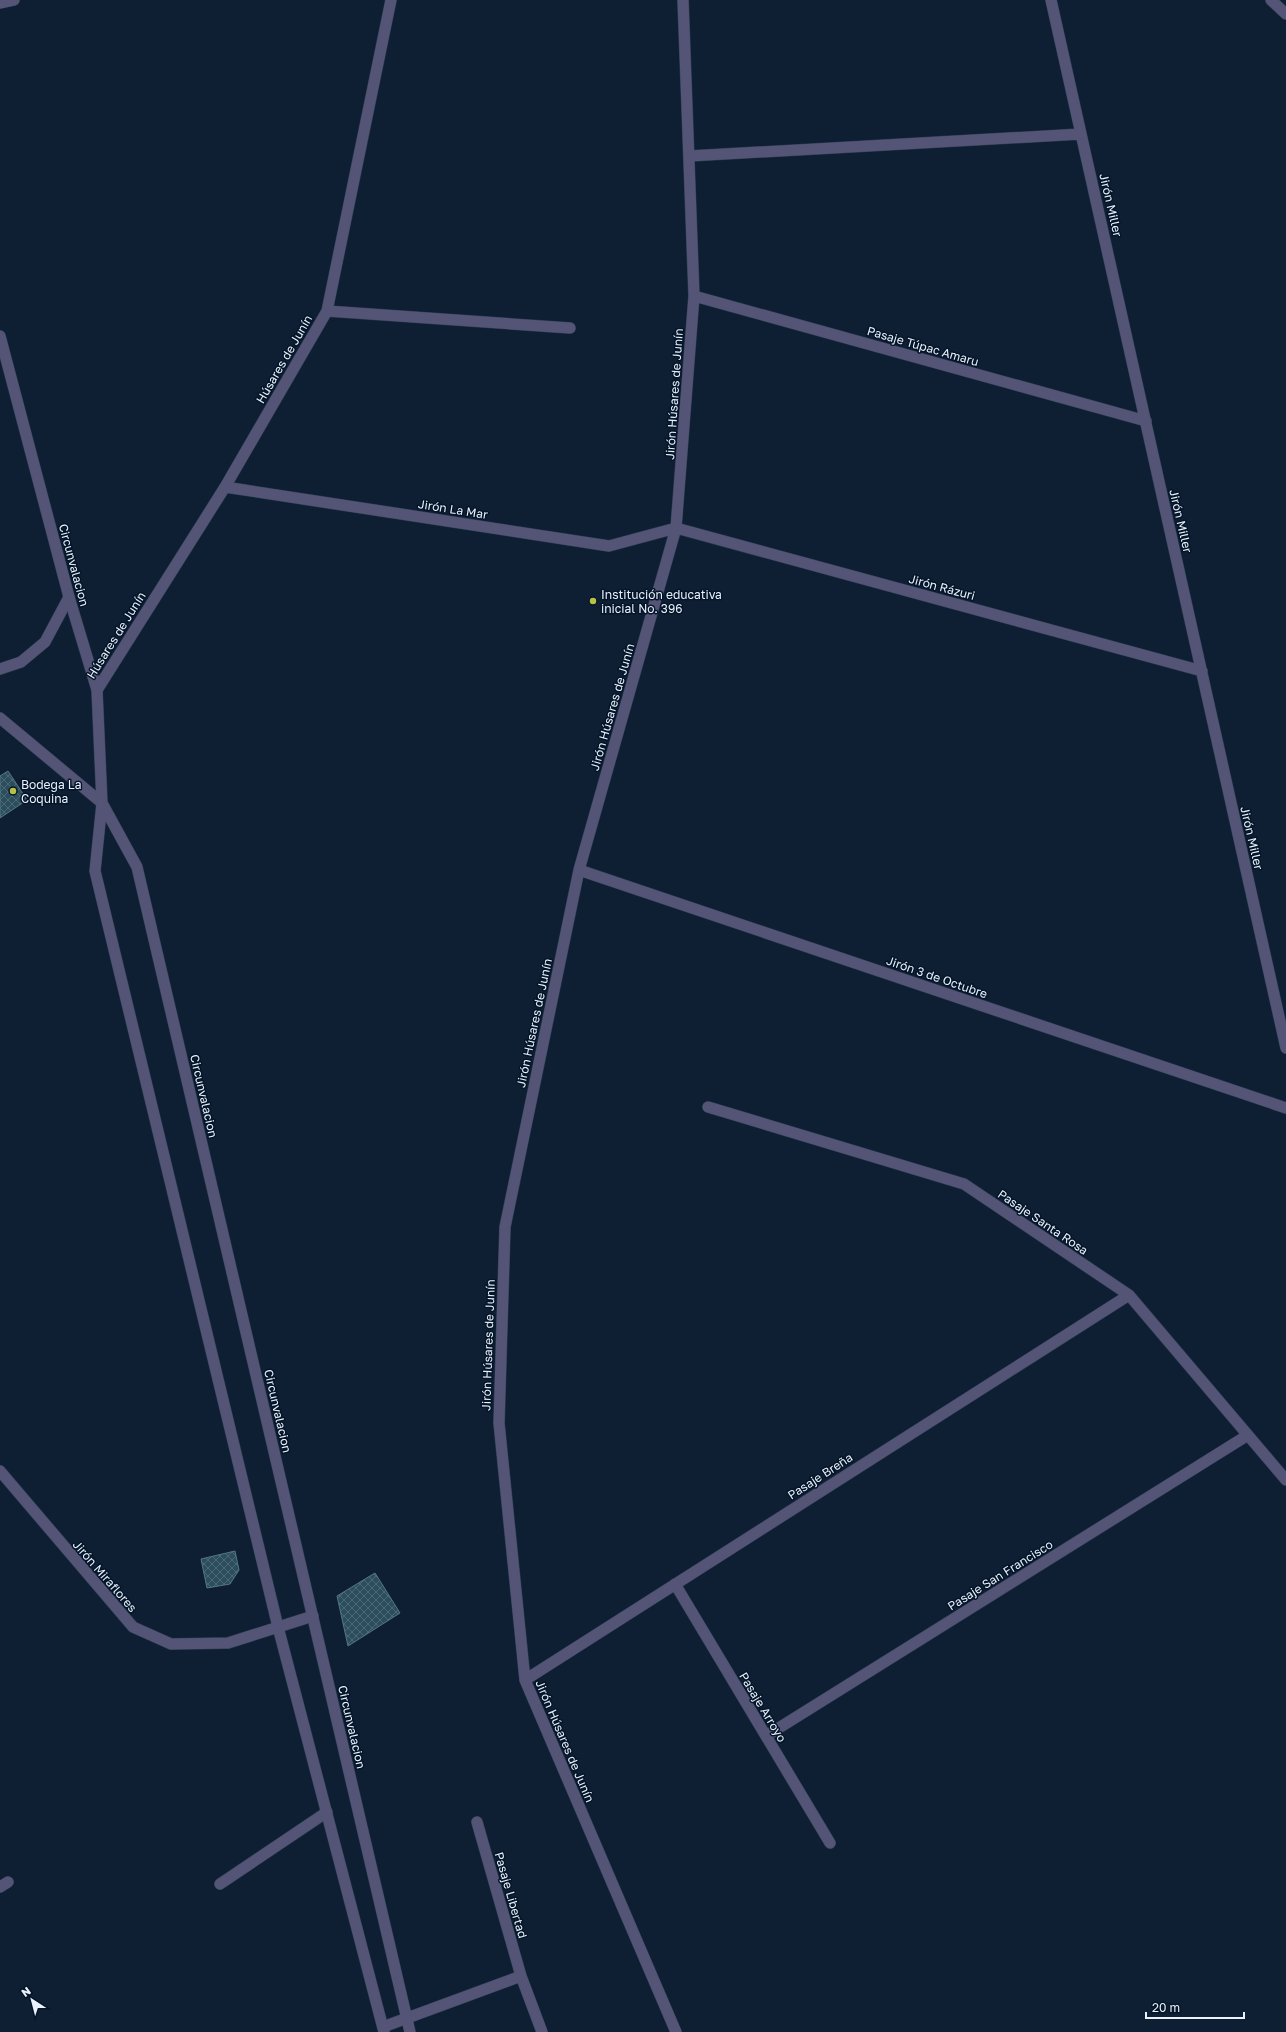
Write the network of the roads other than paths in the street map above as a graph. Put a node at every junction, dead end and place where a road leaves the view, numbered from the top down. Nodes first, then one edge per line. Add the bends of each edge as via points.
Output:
1 (14, 0) edge
2 (391, 0) edge
3 (683, 0) edge
4 (1051, 0) edge
5 (1271, 0) edge
6 (0, 3) edge
7 (1286, 14) edge
8 (1081, 134) junction
9 (689, 156) junction
10 (694, 296) junction
11 (326, 311) junction
12 (570, 328) dead end
13 (0, 336) edge
14 (1146, 422) junction
15 (225, 487) junction
16 (676, 528) junction
17 (69, 597) junction
18 (0, 669) edge
19 (1202, 671) junction
20 (97, 690) junction
21 (0, 718) edge
22 (102, 803) junction
23 (579, 870) junction
24 (1286, 1048) edge
25 (708, 1107) dead end
26 (1286, 1108) edge
27 (1129, 1295) junction
28 (1248, 1435) junction
29 (0, 1471) edge
30 (1286, 1480) edge
31 (675, 1584) junction
32 (313, 1616) junction
33 (278, 1627) junction
34 (525, 1680) junction
35 (766, 1736) junction
36 (327, 1812) junction
37 (476, 1822) dead end
38 (830, 1842) dead end
39 (220, 1884) dead end
40 (521, 1976) junction
41 (406, 2018) junction
42 (383, 2029) edge
43 (410, 2032) edge
44 (542, 2032) edge
45 (676, 2032) edge

1 - 6 street
2 - 11 street, Húsares de Junín
3 - 9 street, Jirón Húsares de Junín
4 - 8 street, Jirón Miller
5 - 7 street
8 - 9 street
8 - 14 street, Jirón Miller
9 - 10 street, Jirón Húsares de Junín
10 - 14 street, Pasaje Túpac Amaru
10 - 16 street, Jirón Húsares de Junín
11 - 12 street
11 - 15 street, Húsares de Junín
13 - 17 street, Circunvalacion
14 - 19 street, Jirón Miller
15 - 16 street, Jirón La Mar via 609,546
15 - 20 street, Húsares de Junín
16 - 19 street, Jirón Rázuri
16 - 23 street, Jirón Húsares de Junín
17 - 18 street via 45,642 21,662
17 - 20 street, Circunvalacion
19 - 24 street, Jirón Miller
20 - 22 street, Circunvalacion
21 - 22 street
22 - 32 street, Circunvalacion via 137,866
22 - 33 street, Circunvalacion via 95,871
23 - 26 street, Jirón 3 de Octubre
23 - 34 street, Jirón Húsares de Junín via 505,1227 499,1423
25 - 27 street, Pasaje Santa Rosa via 964,1184
27 - 28 street, Pasaje Santa Rosa
27 - 31 street, Pasaje Breña
28 - 30 street, Pasaje Santa Rosa
28 - 35 street, Pasaje San Francisco
29 - 33 street, Jirón Miraflores via 133,1627 171,1644 228,1643
31 - 34 street, Pasaje Breña
31 - 35 street, Pasaje Arroyo
32 - 33 street, Jirón Miraflores
32 - 41 street, Circunvalacion
33 - 36 street, Circunvalacion
34 - 45 street, Jirón Húsares de Junín
35 - 38 street, Pasaje Arroyo
36 - 39 street
36 - 42 street, Circunvalacion
37 - 40 street, Pasaje Libertad
40 - 41 street
40 - 44 street, Pasaje Libertad
41 - 42 street
41 - 43 street, Circunvalacion

